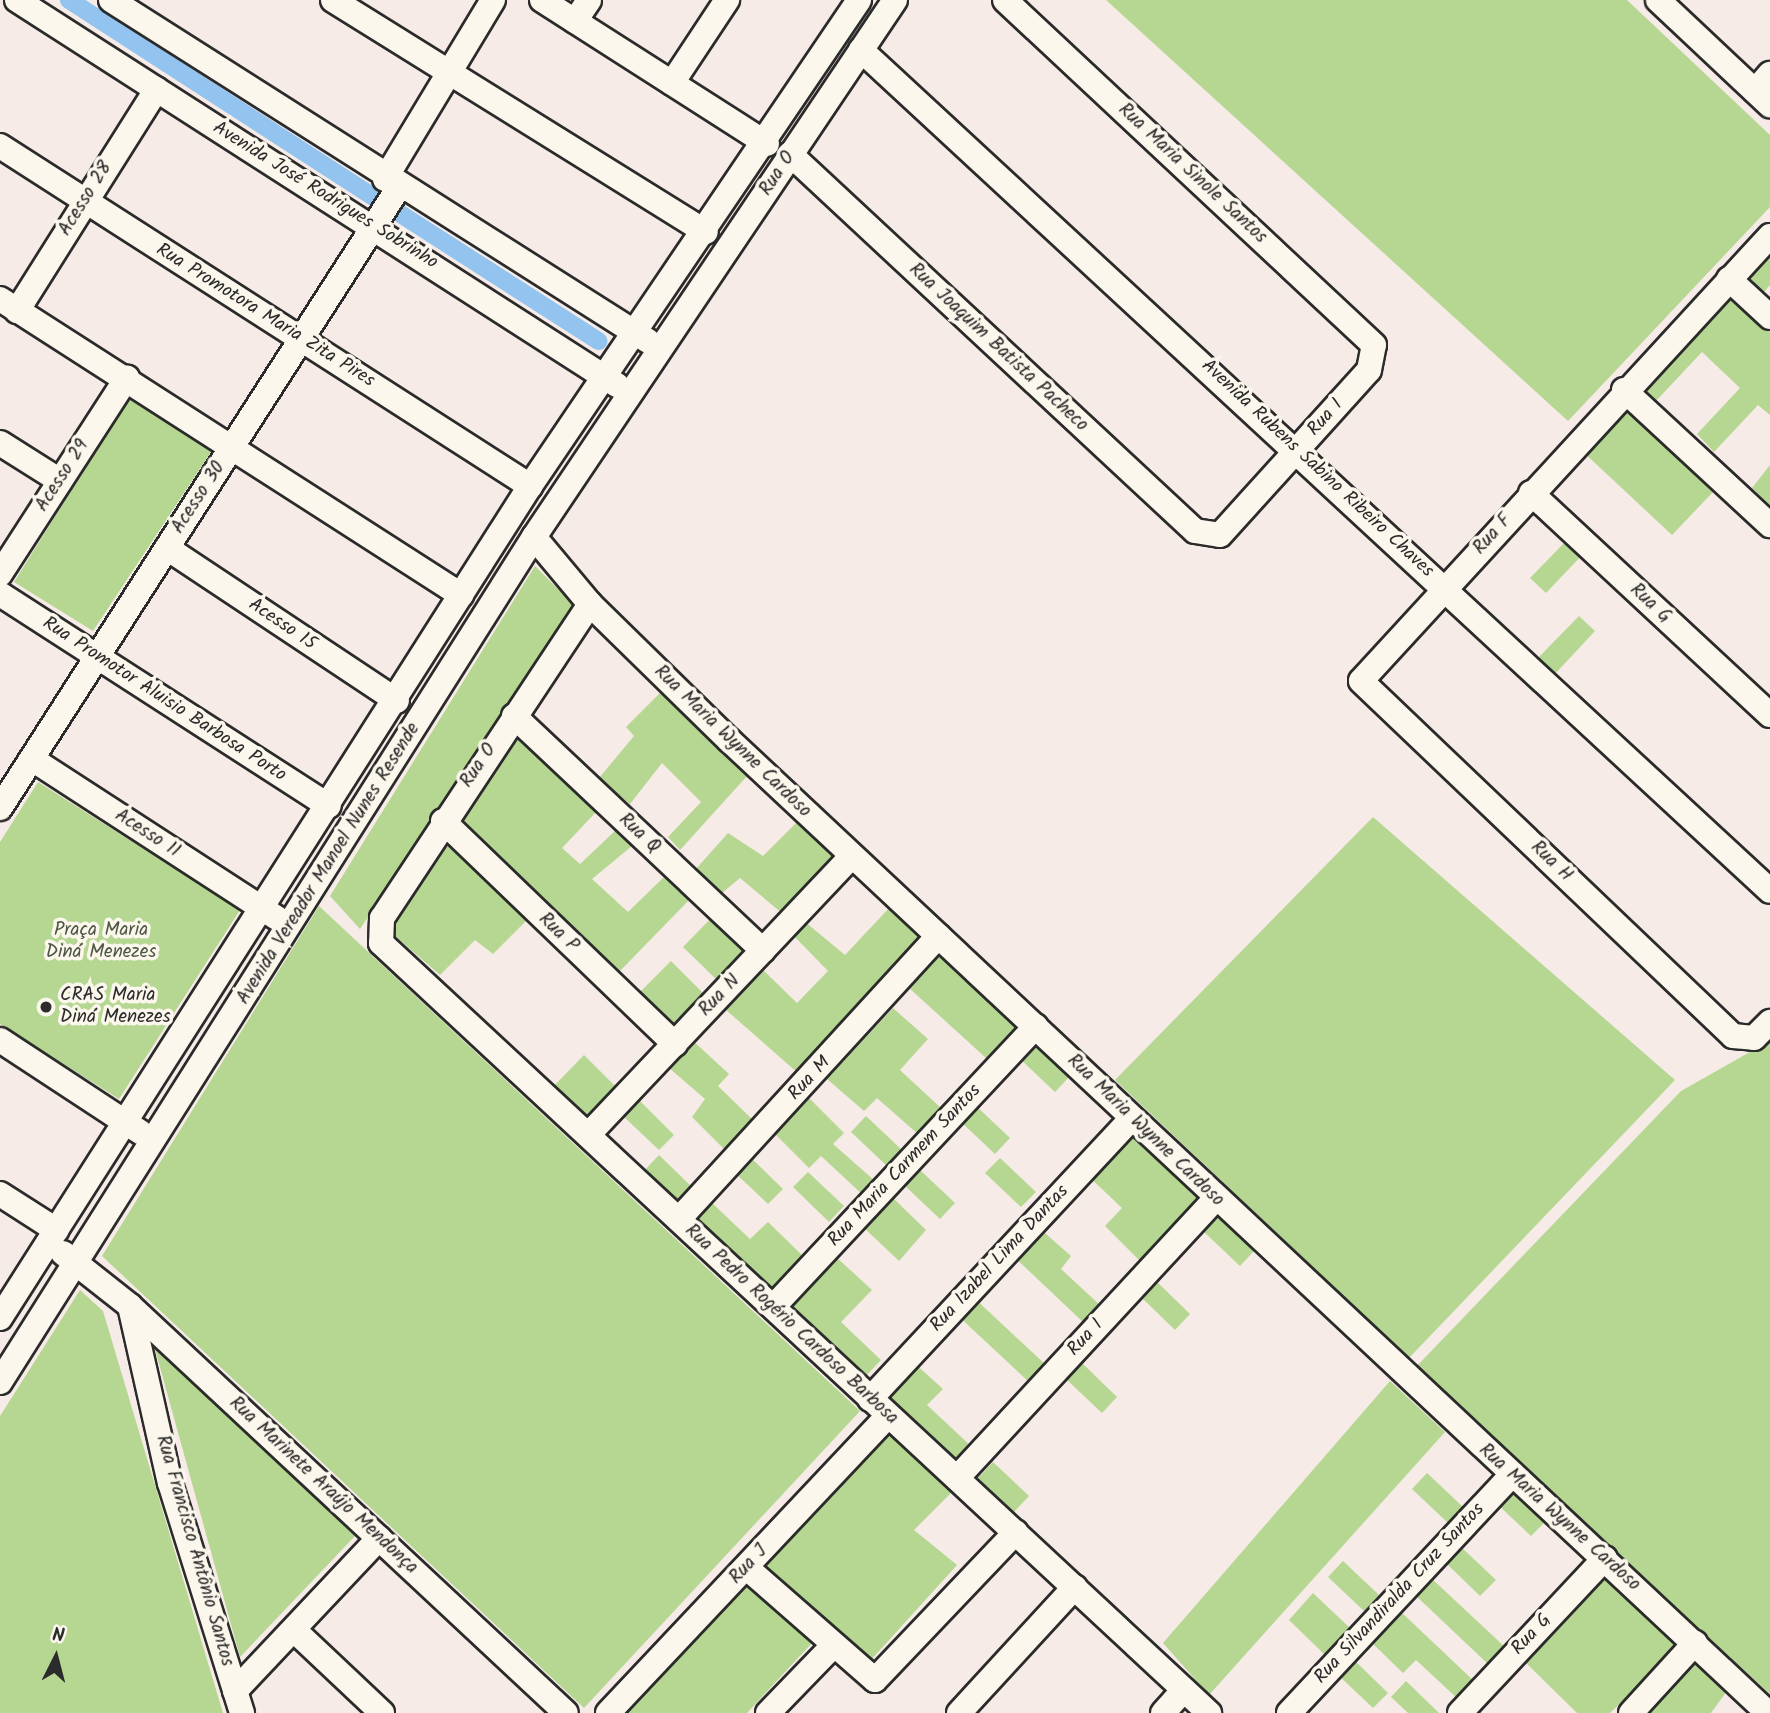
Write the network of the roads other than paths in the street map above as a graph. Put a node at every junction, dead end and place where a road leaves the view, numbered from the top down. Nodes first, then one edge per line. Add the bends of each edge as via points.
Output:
1 (17, 0) edge
2 (111, 0) edge
3 (333, 0) edge
4 (493, 0) edge
5 (542, 0) edge
6 (589, 0) edge
7 (727, 0) edge
8 (859, 0) edge
9 (895, 0) edge
10 (1005, 0) edge
11 (1658, 0) edge
12 (575, 21) junction
13 (861, 50) junction
14 (447, 74) junction
15 (671, 83) junction
16 (157, 89) junction
17 (1765, 90) edge
18 (767, 144) junction
19 (0, 146) edge
20 (790, 154) junction
21 (392, 183) junction
22 (83, 201) junction
23 (373, 228) junction
24 (706, 232) junction
25 (1770, 236) edge
26 (1729, 279) junction
27 (9, 305) edge
28 (1770, 317) edge
29 (629, 330) junction
30 (302, 338) junction
31 (664, 350) junction
32 (1376, 350) joint
33 (599, 372) junction
34 (127, 378) junction
35 (1624, 390) junction
36 (631, 394) junction
37 (587, 403) junction
38 (610, 421) junction
39 (0, 443) edge
40 (232, 446) junction
41 (1297, 452) junction
42 (60, 481) junction
43 (530, 485) junction
44 (1531, 494) junction
45 (1770, 525) edge
46 (534, 537) junction
47 (1208, 538) joint
48 (167, 548) junction
49 (0, 574) edge
50 (1445, 587) junction
51 (0, 594) edge
52 (461, 594) junction
53 (590, 604) junction
54 (97, 656) junction
55 (1361, 681) joint
56 (397, 701) junction
57 (1770, 715) edge
58 (514, 716) junction
59 (32, 759) junction
60 (329, 806) junction
61 (0, 808) edge
62 (443, 821) junction
63 (852, 856) junction
64 (1770, 891) edge
65 (263, 909) junction
66 (289, 926) junction
67 (378, 933) joint
68 (938, 936) junction
69 (763, 951) junction
70 (1770, 1022) edge
71 (1036, 1026) junction
72 (0, 1040) edge
73 (675, 1044) junction
74 (1131, 1119) junction
75 (126, 1123) junction
76 (588, 1135) junction
77 (154, 1142) junction
78 (0, 1194) edge
79 (1215, 1199) junction
80 (679, 1219) junction
81 (52, 1238) junction
82 (78, 1261) junction
83 (130, 1306) junction
84 (775, 1306) junction
85 (0, 1318) edge
86 (0, 1382) edge
87 (870, 1399) junction
88 (888, 1416) junction
89 (1511, 1475) junction
90 (957, 1478) junction
91 (1016, 1532) junction
92 (379, 1538) junction
93 (1605, 1558) junction
94 (747, 1568) junction
95 (1075, 1587) junction
96 (294, 1630) junction
97 (1695, 1643) junction
98 (833, 1646) junction
99 (1184, 1690) junction
100 (239, 1702) edge
101 (382, 1713) edge
102 (566, 1713) edge
103 (608, 1713) edge
104 (768, 1713) edge
105 (959, 1713) edge
106 (1163, 1713) edge
107 (1209, 1713) edge
108 (1289, 1713) edge
109 (1460, 1713) edge
110 (1631, 1713) edge
111 (1768, 1713) edge

1 - 16 street, Avenida José Rodrigues Sobrinho
2 - 21 street
3 - 14 street
4 - 14 street, Acesso 30
5 - 12 street
6 - 12 street
7 - 15 street
8 - 18 street, Rua O
9 - 13 street, Rua O
10 - 32 street, Rua Maria Sinole Santos
11 - 17 street
12 - 15 street
13 - 20 street, Rua O
13 - 41 street, Avenida Rubens Sabino Ribeiro Chaves
14 - 21 street, Acesso 30
14 - 24 street
15 - 18 street
16 - 22 street, Acesso 28
16 - 23 street, Avenida José Rodrigues Sobrinho
18 - 24 street, Rua O
19 - 22 street, Rua Promotora Maria Zita Pires
20 - 31 street, Rua O
20 - 47 street, Rua Joaquim Batista Pacheco
21 - 23 street, Acesso 30
21 - 29 street
22 - 27 street, Acesso 28
22 - 30 street, Rua Promotora Maria Zita Pires
23 - 30 street, Acesso 30
23 - 33 street, Avenida José Rodrigues Sobrinho
24 - 29 street, Rua O
25 - 26 street, Rua F
26 - 28 street
26 - 35 street, Rua F
27 - 34 street
29 - 31 street
29 - 33 street, Avenida Vereador Manoel Nunes Resende
30 - 40 street, Acesso 30
30 - 43 street, Rua Promotora Maria Zita Pires
31 - 36 street, Avenida Vereador Manoel Nunes Resende
32 - 41 street, Rua I via 1373,366
33 - 36 street, Avenida José Rodrigues Sobrinho
33 - 37 street, Avenida Vereador Manoel Nunes Resende
34 - 40 street
34 - 42 street, Acesso 29
35 - 44 street, Rua F
35 - 45 street
36 - 38 street, Avenida Vereador Manoel Nunes Resende
37 - 38 street via 602,408
37 - 43 street, Avenida Vereador Manoel Nunes Resende
38 - 46 street, Avenida Vereador Manoel Nunes Resende
39 - 42 street
40 - 48 street, Acesso 30
40 - 52 street
41 - 47 street, Rua I via 1220,535
41 - 50 street, Avenida Rubens Sabino Ribeiro Chaves
42 - 49 street, Acesso 29
43 - 52 street, Avenida Vereador Manoel Nunes Resende
44 - 50 street, Rua F
44 - 57 street, Rua G
46 - 53 street, Rua Maria Wynne Cardoso
46 - 66 street, Avenida Vereador Manoel Nunes Resende
48 - 54 street, Acesso 30
48 - 56 street, Acesso 15
50 - 55 street, Rua F
50 - 64 street, Avenida Rubens Sabino Ribeiro Chaves
51 - 54 street, Rua Promotor Aluisio Barbosa Porto
52 - 56 street, Avenida Vereador Manoel Nunes Resende
53 - 58 street, Rua O
53 - 63 street, Rua Maria Wynne Cardoso
54 - 59 street, Acesso 30
54 - 60 street, Rua Promotor Aluisio Barbosa Porto
55 - 70 street, Rua H via 1743,1040
56 - 60 street, Avenida Vereador Manoel Nunes Resende
58 - 62 street, Rua O
58 - 69 street, Rua Q
59 - 61 street, Acesso 30
59 - 65 street, Acesso 11
60 - 65 street, Avenida Vereador Manoel Nunes Resende
62 - 67 street, Rua O
62 - 73 street, Rua P
63 - 68 street, Rua Maria Wynne Cardoso
63 - 69 street, Rua N
65 - 66 street, Acesso 11
65 - 75 street, Avenida Vereador Manoel Nunes Resende
66 - 77 street, Avenida Vereador Manoel Nunes Resende
67 - 76 street, Rua Pedro Rogério Cardoso Barbosa via 384,946
68 - 71 street, Rua Maria Wynne Cardoso
68 - 80 street, Rua M
69 - 73 street, Rua N
71 - 74 street, Rua Maria Wynne Cardoso
71 - 84 street, Rua Maria Carmem Santos
72 - 75 street
73 - 76 street, Rua N
74 - 79 street, Rua Maria Wynne Cardoso
74 - 87 street, Rua Izabel Lima Dantas
75 - 77 street
75 - 81 street, Avenida Vereador Manoel Nunes Resende
76 - 80 street, Rua Pedro Rogério Cardoso Barbosa
77 - 82 street, Avenida Vereador Manoel Nunes Resende
78 - 81 street, Rua Marinete Araújo Mendonça
79 - 89 street, Rua Maria Wynne Cardoso
79 - 90 street, Rua I
80 - 84 street, Rua Pedro Rogério Cardoso Barbosa
81 - 82 street, Rua Marinete Araújo Mendonça
81 - 85 street, Avenida Vereador Manoel Nunes Resende
82 - 83 street, Rua Marinete Araújo Mendonça
82 - 86 street, Avenida Vereador Manoel Nunes Resende
83 - 92 street, Rua Marinete Araújo Mendonça
83 - 100 street, Rua Francisco Antônio Santos via 170,1483
84 - 87 street, Rua Pedro Rogério Cardoso Barbosa
87 - 88 street, Rua Pedro Rogério Cardoso Barbosa
88 - 90 street, Rua Pedro Rogério Cardoso Barbosa
88 - 94 street, Rua J
89 - 93 street, Rua Maria Wynne Cardoso
89 - 108 street, Rua Silvandiralda Cruz Santos
90 - 91 street, Rua Pedro Rogério Cardoso Barbosa
91 - 95 street, Rua Pedro Rogério Cardoso Barbosa
91 - 98 street via 880,1678 865,1678
92 - 96 street
92 - 102 street, Rua Marinete Araújo Mendonça
93 - 97 street, Rua Maria Wynne Cardoso
93 - 109 street, Rua G
94 - 98 street
94 - 103 street, Rua J
95 - 99 street, Rua Pedro Rogério Cardoso Barbosa
95 - 105 street
96 - 100 street
96 - 101 street
97 - 110 street
97 - 111 street, Rua Maria Wynne Cardoso
98 - 104 street
99 - 106 street
99 - 107 street, Rua Pedro Rogério Cardoso Barbosa

